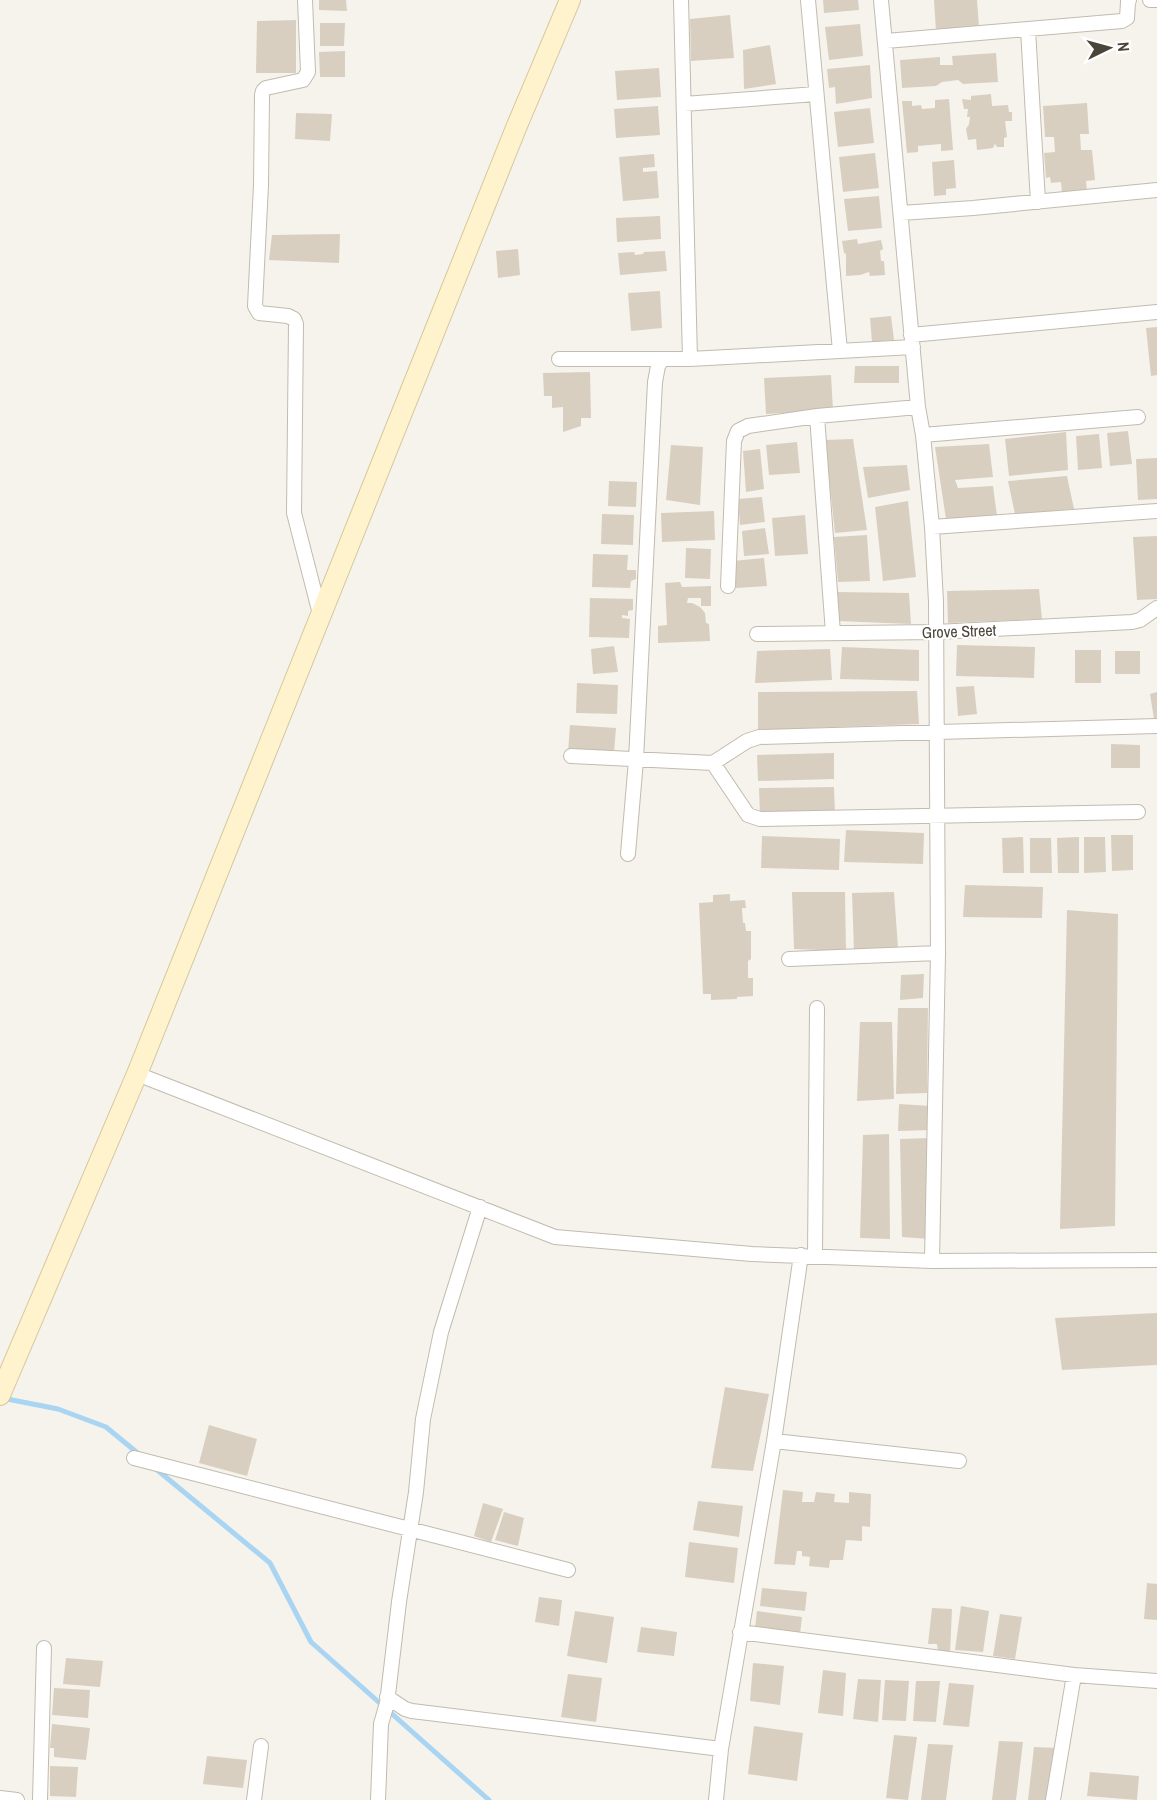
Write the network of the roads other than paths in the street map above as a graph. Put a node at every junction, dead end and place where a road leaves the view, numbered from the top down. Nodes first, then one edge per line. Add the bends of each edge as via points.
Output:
1 (305, 0) edge
2 (570, 0) edge
3 (681, 0) edge
4 (807, 0) edge
5 (881, 0) edge
6 (1130, 0) edge
7 (1150, 0) edge
8 (1157, 0) edge
9 (1028, 28) junction
10 (886, 41) junction
11 (816, 94) junction
12 (684, 104) junction
13 (1157, 190) edge
14 (1038, 202) junction
15 (901, 213) junction
16 (1157, 312) edge
17 (912, 341) junction
18 (840, 351) junction
19 (559, 359) dead end
20 (662, 359) junction
21 (690, 359) junction
22 (918, 407) junction
23 (817, 416) junction
24 (1137, 417) dead end
25 (923, 435) junction
26 (1157, 511) edge
27 (932, 527) junction
28 (728, 586) dead end
29 (1157, 608) edge
30 (320, 614) junction
31 (936, 632) junction
32 (833, 633) junction
33 (757, 634) dead end
34 (1157, 726) edge
35 (937, 732) junction
36 (571, 756) dead end
37 (636, 760) junction
38 (713, 763) junction
39 (1138, 812) dead end
40 (936, 817) junction
41 (628, 854) dead end
42 (938, 953) junction
43 (789, 959) dead end
44 (817, 1008) dead end
45 (137, 1074) junction
46 (480, 1207) junction
47 (808, 1255) junction
48 (1157, 1260) edge
49 (932, 1261) junction
50 (0, 1395) edge
51 (774, 1442) junction
52 (134, 1458) dead end
53 (959, 1461) dead end
54 (410, 1529) junction
55 (568, 1570) dead end
56 (740, 1632) junction
57 (44, 1648) dead end
58 (1074, 1675) junction
59 (1157, 1681) edge
60 (387, 1700) junction
61 (261, 1746) dead end
62 (721, 1749) junction
63 (0, 1798) edge
64 (17, 1800) edge
65 (40, 1800) edge
66 (254, 1800) edge
67 (378, 1800) edge
68 (716, 1800) edge
69 (1053, 1800) edge

1 - 30 street via 306,77 266,88 262,95 255,306 259,313 288,316 296,324 294,513
2 - 30 street
3 - 12 street
4 - 11 street
5 - 10 street
6 - 9 street via 1127,18 1122,21
7 - 8 street
9 - 10 street
9 - 14 street
10 - 15 street
11 - 12 street
11 - 18 street
12 - 21 street
13 - 14 street
14 - 15 street
15 - 17 street
16 - 17 street
17 - 18 street
17 - 22 street
18 - 21 street
19 - 20 street
20 - 21 street
20 - 37 street via 655,382
22 - 23 street
22 - 25 street
23 - 28 street via 748,426 738,431 734,441
23 - 32 street
24 - 25 street
25 - 27 street
26 - 27 street
27 - 31 street
29 - 31 street, Grove Street via 1132,622
30 - 45 street
31 - 32 street, Grove Street
31 - 35 street
32 - 33 street, Grove Street
34 - 35 street
35 - 38 street via 759,737
35 - 40 street
36 - 37 street
37 - 38 street
37 - 41 street
38 - 40 street via 748,815 760,819
39 - 40 street
40 - 42 street
42 - 43 street
42 - 49 street
44 - 47 street
45 - 46 street
45 - 50 street
46 - 47 street via 555,1237
46 - 54 street via 434,1361
47 - 49 street
47 - 51 street
48 - 49 street
51 - 53 street
51 - 56 street
52 - 54 street
54 - 55 street
54 - 60 street
56 - 58 street
56 - 62 street
57 - 65 street
58 - 59 street
58 - 69 street
60 - 62 street via 412,1711
60 - 67 street via 381,1724
61 - 66 street
62 - 68 street
63 - 64 street

